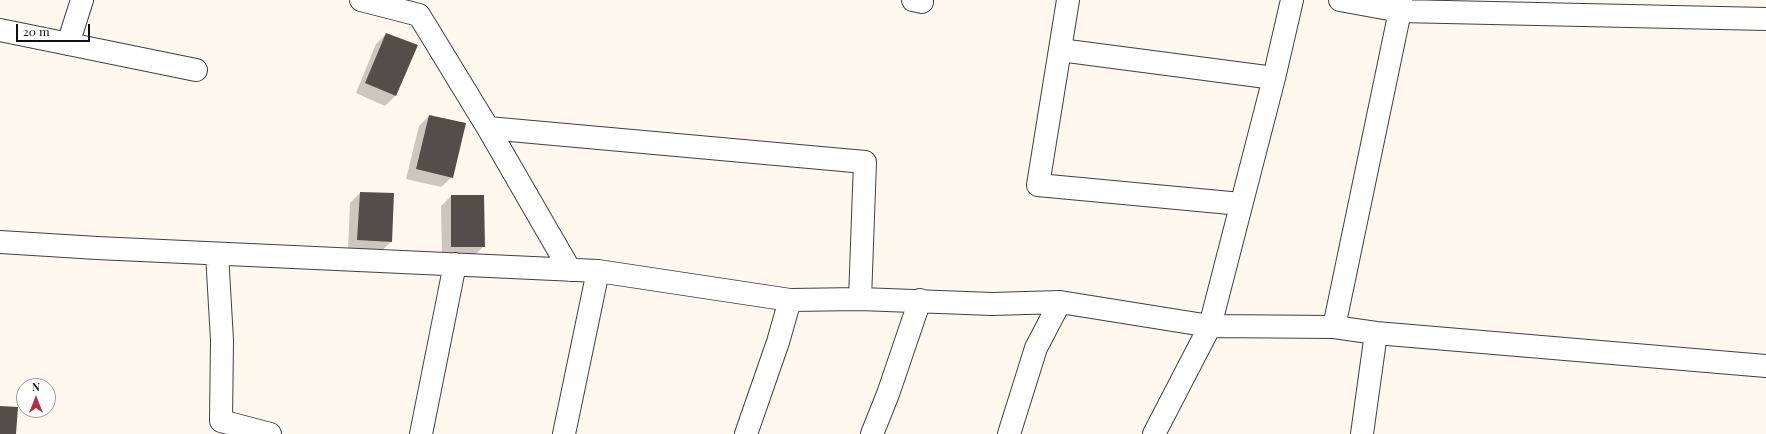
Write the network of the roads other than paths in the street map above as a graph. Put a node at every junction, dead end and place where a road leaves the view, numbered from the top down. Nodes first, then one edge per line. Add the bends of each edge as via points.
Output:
1 (82, 0) edge
2 (361, 0) edge
3 (912, 0) edge
4 (922, 0) edge
5 (1068, 0) edge
6 (1292, 0) edge
7 (1340, 0) edge
8 (1400, 6) edge
9 (1766, 19) edge
10 (0, 30) edge
11 (68, 44) junction
12 (1060, 50) junction
13 (196, 70) dead end
14 (1274, 78) junction
15 (488, 128) junction
16 (1241, 204) junction
17 (0, 242) edge
18 (216, 254) junction
19 (455, 264) junction
20 (570, 270) junction
21 (598, 271) junction
22 (860, 299) junction
23 (790, 300) junction
24 (920, 300) junction
25 (1060, 302) junction
26 (1210, 326) junction
27 (1334, 328) junction
28 (1376, 333) junction
29 (1766, 366) edge
30 (270, 434) edge
31 (421, 434) edge
32 (564, 434) edge
33 (746, 434) edge
34 (872, 434) edge
35 (1009, 434) edge
36 (1154, 434) edge
37 (1362, 434) edge

1 - 11 street
2 - 15 street via 419,15
3 - 4 street
5 - 12 street
6 - 14 street
7 - 8 street
8 - 9 street
8 - 27 street
10 - 11 street
11 - 13 street
12 - 14 street
12 - 16 street via 1038,186
14 - 16 street
15 - 20 street
15 - 22 street via 865,162
16 - 26 street
17 - 18 street
18 - 19 street
18 - 30 street via 222,340 221,421
19 - 20 street
19 - 31 street
20 - 21 street
21 - 23 street
21 - 32 street
22 - 23 street
22 - 24 street
23 - 33 street
24 - 25 street via 992,304
24 - 34 street
25 - 26 street
25 - 35 street via 1036,348
26 - 27 street
26 - 36 street
27 - 28 street
28 - 29 street
28 - 37 street

